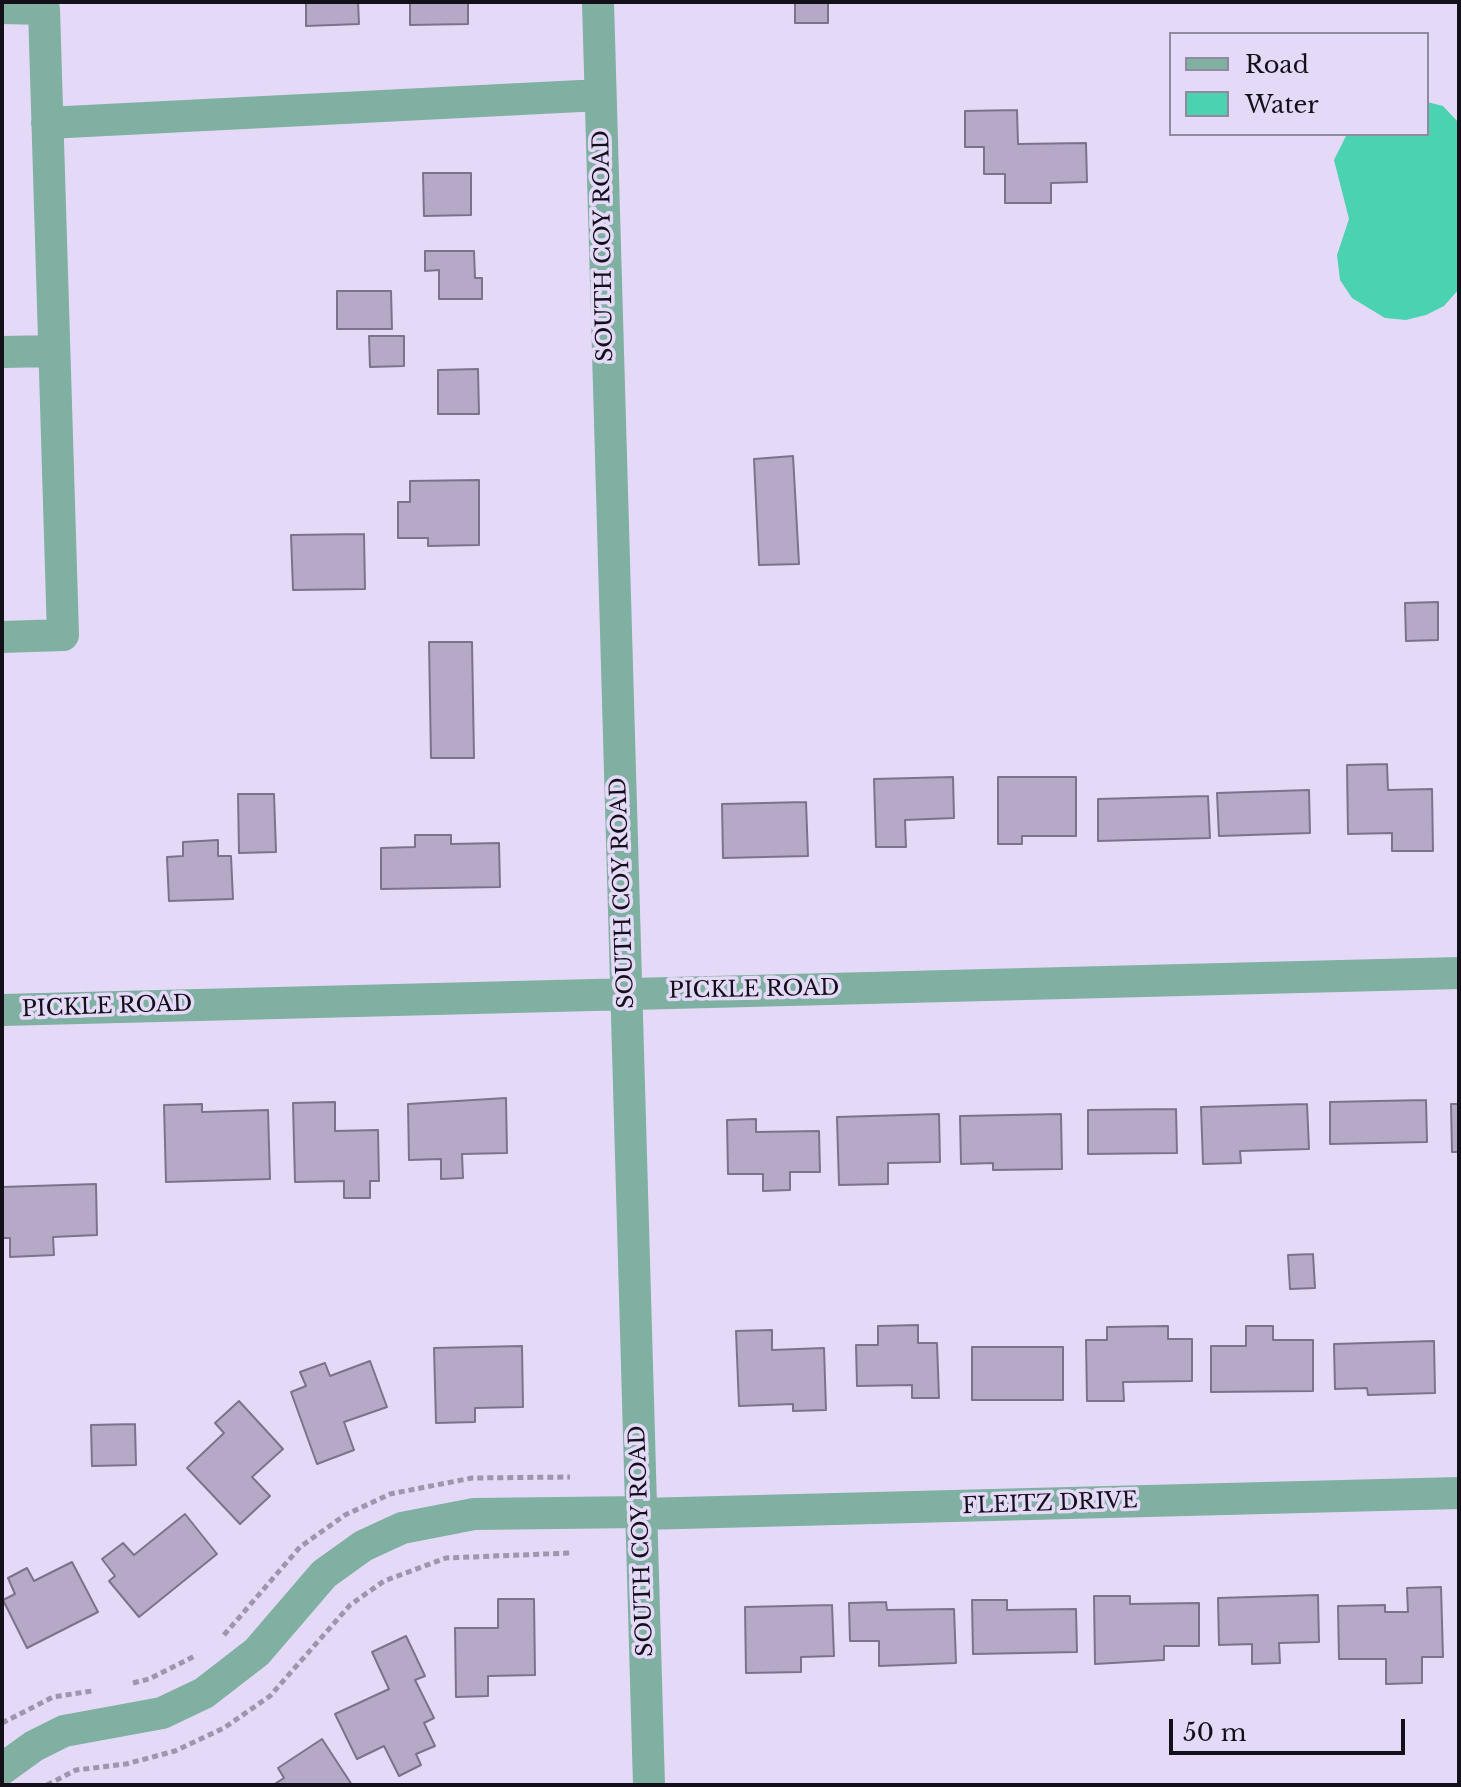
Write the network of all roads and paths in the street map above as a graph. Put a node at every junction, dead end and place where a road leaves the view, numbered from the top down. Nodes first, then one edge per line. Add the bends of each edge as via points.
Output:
1 (598, 2) edge
2 (2, 8) edge
3 (600, 95) junction
4 (47, 123) junction
5 (54, 351) junction
6 (2, 352) edge
7 (2, 637) edge
8 (1459, 973) edge
9 (627, 993) junction
10 (2, 1010) edge
11 (1459, 1493) edge
12 (641, 1513) junction
13 (571, 1553) dead end
14 (2, 1769) edge
15 (47, 1785) edge
16 (649, 1785) edge

1 - 3 street, SOUTH COY ROAD
2 - 4 street via 44,9
3 - 4 street
3 - 9 street, SOUTH COY ROAD
4 - 5 street
5 - 6 street
5 - 7 street via 63,635
8 - 9 street, PICKLE ROAD
9 - 10 street, PICKLE ROAD
9 - 12 street, SOUTH COY ROAD
11 - 12 street, FLEITZ DRIVE
12 - 14 street, FLEITZ DRIVE via 474,1514 402,1528 363,1546 324,1574 257,1652 204,1693 162,1713 64,1731
12 - 16 street, SOUTH COY ROAD
13 - 15 path via 446,1558 384,1581 343,1613 270,1696 224,1728 175,1751 76,1770

